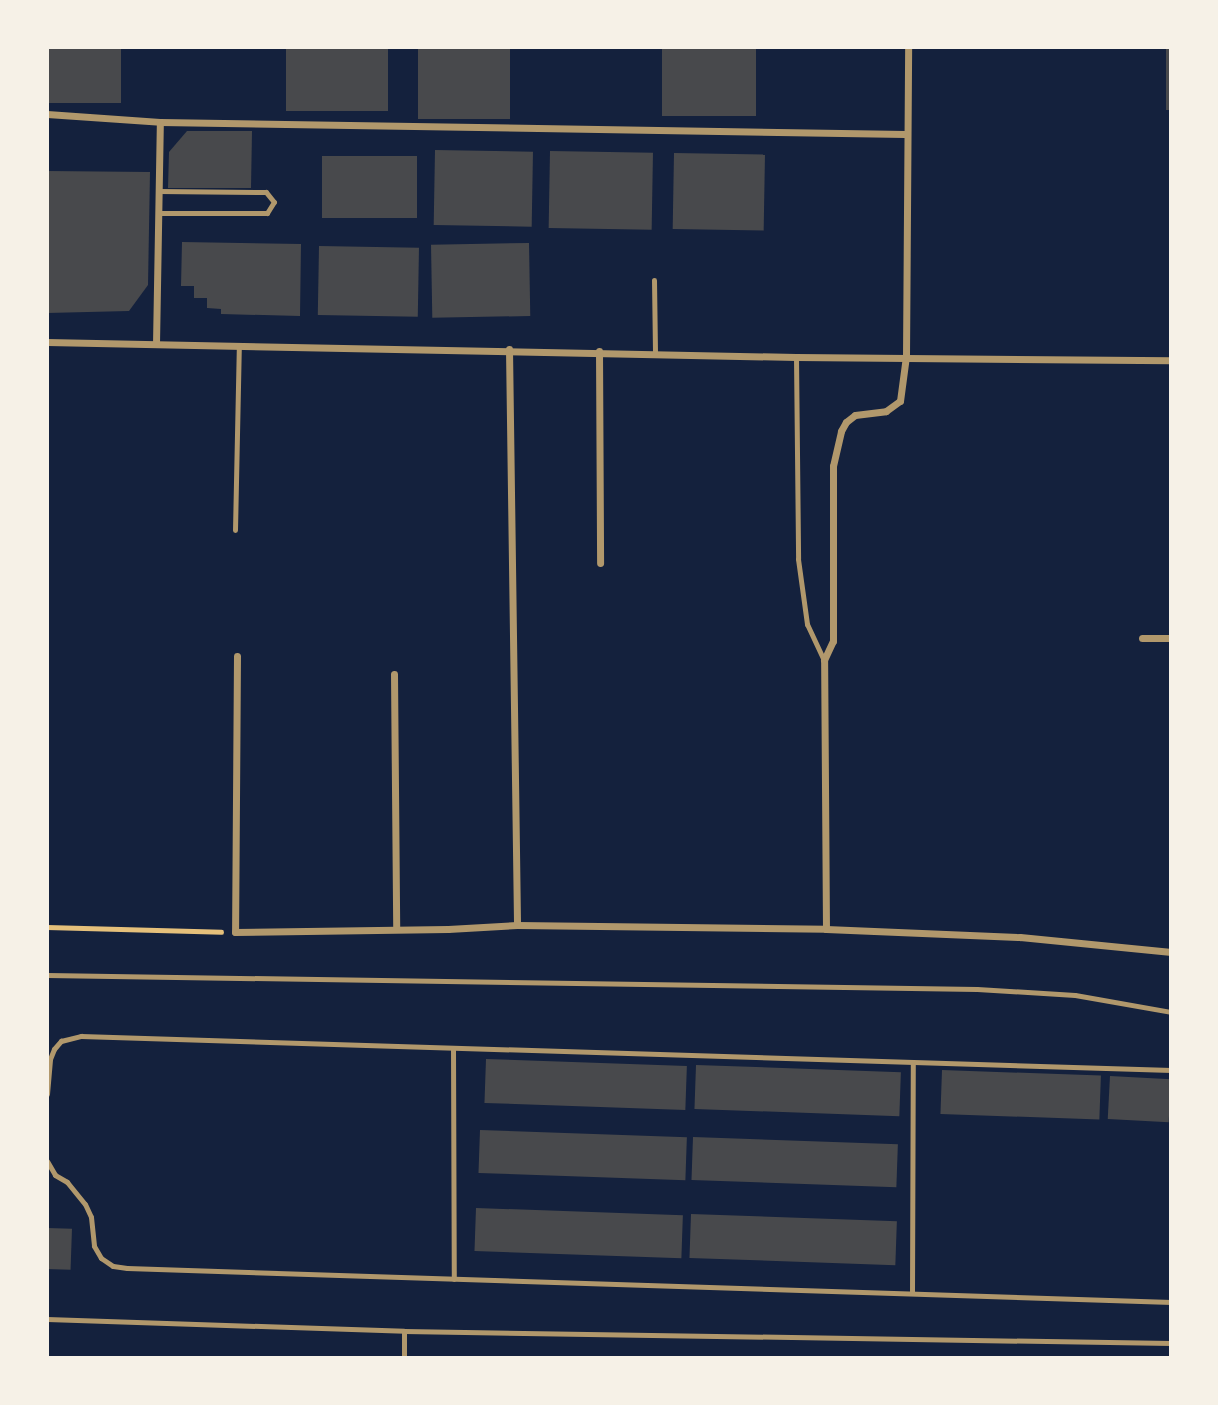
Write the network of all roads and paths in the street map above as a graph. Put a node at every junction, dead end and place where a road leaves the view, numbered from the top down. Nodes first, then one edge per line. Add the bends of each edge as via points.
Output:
1 (908, 47) edge
2 (47, 114) edge
3 (160, 122) junction
4 (905, 134) junction
5 (158, 191) junction
6 (158, 213) junction
7 (654, 280) dead end
8 (49, 341) edge
9 (156, 344) junction
10 (239, 344) junction
11 (509, 349) junction
12 (599, 351) junction
13 (654, 354) junction
14 (796, 356) junction
15 (906, 356) junction
16 (1171, 360) edge
17 (236, 530) dead end
18 (600, 562) dead end
19 (1142, 638) dead end
20 (1171, 638) edge
21 (237, 656) dead end
22 (824, 660) junction
23 (394, 674) dead end
24 (517, 925) junction
25 (47, 927) edge
26 (396, 928) junction
27 (826, 929) junction
28 (236, 932) junction
29 (1171, 952) edge
30 (47, 975) edge
31 (1171, 1012) edge
32 (453, 1048) junction
33 (913, 1062) junction
34 (1171, 1070) edge
35 (47, 1094) edge
36 (47, 1161) edge
37 (454, 1279) junction
38 (912, 1293) junction
39 (1171, 1302) edge
40 (47, 1319) edge
41 (404, 1331) junction
42 (1171, 1343) edge
43 (404, 1358) edge

1 - 4 street
2 - 3 street
3 - 4 street
3 - 5 street
4 - 15 street
5 - 6 street
5 - 6 lane via 267,192 274,202 267,214
6 - 9 street
7 - 13 lane
8 - 9 street
9 - 10 street
10 - 11 street
10 - 17 lane
11 - 12 street
11 - 24 street
12 - 13 street
12 - 18 street
13 - 14 street
14 - 15 street
14 - 22 lane via 798,559 807,624
15 - 16 street
15 - 22 street via 900,401 894,407 855,415 841,430 834,466 834,640
19 - 20 street
21 - 28 street
22 - 27 street
23 - 26 street
24 - 26 street
24 - 27 street
25 - 28 path
26 - 28 street
27 - 29 street via 1020,937
30 - 31 lane via 977,989 1075,995
32 - 33 lane
32 - 35 lane via 71,1037 61,1041 50,1059
32 - 37 lane
33 - 34 lane
33 - 38 lane
36 - 37 lane via 86,1204 94,1245 101,1258 113,1266
37 - 38 lane
38 - 39 lane
40 - 41 lane
41 - 42 lane
41 - 43 lane

